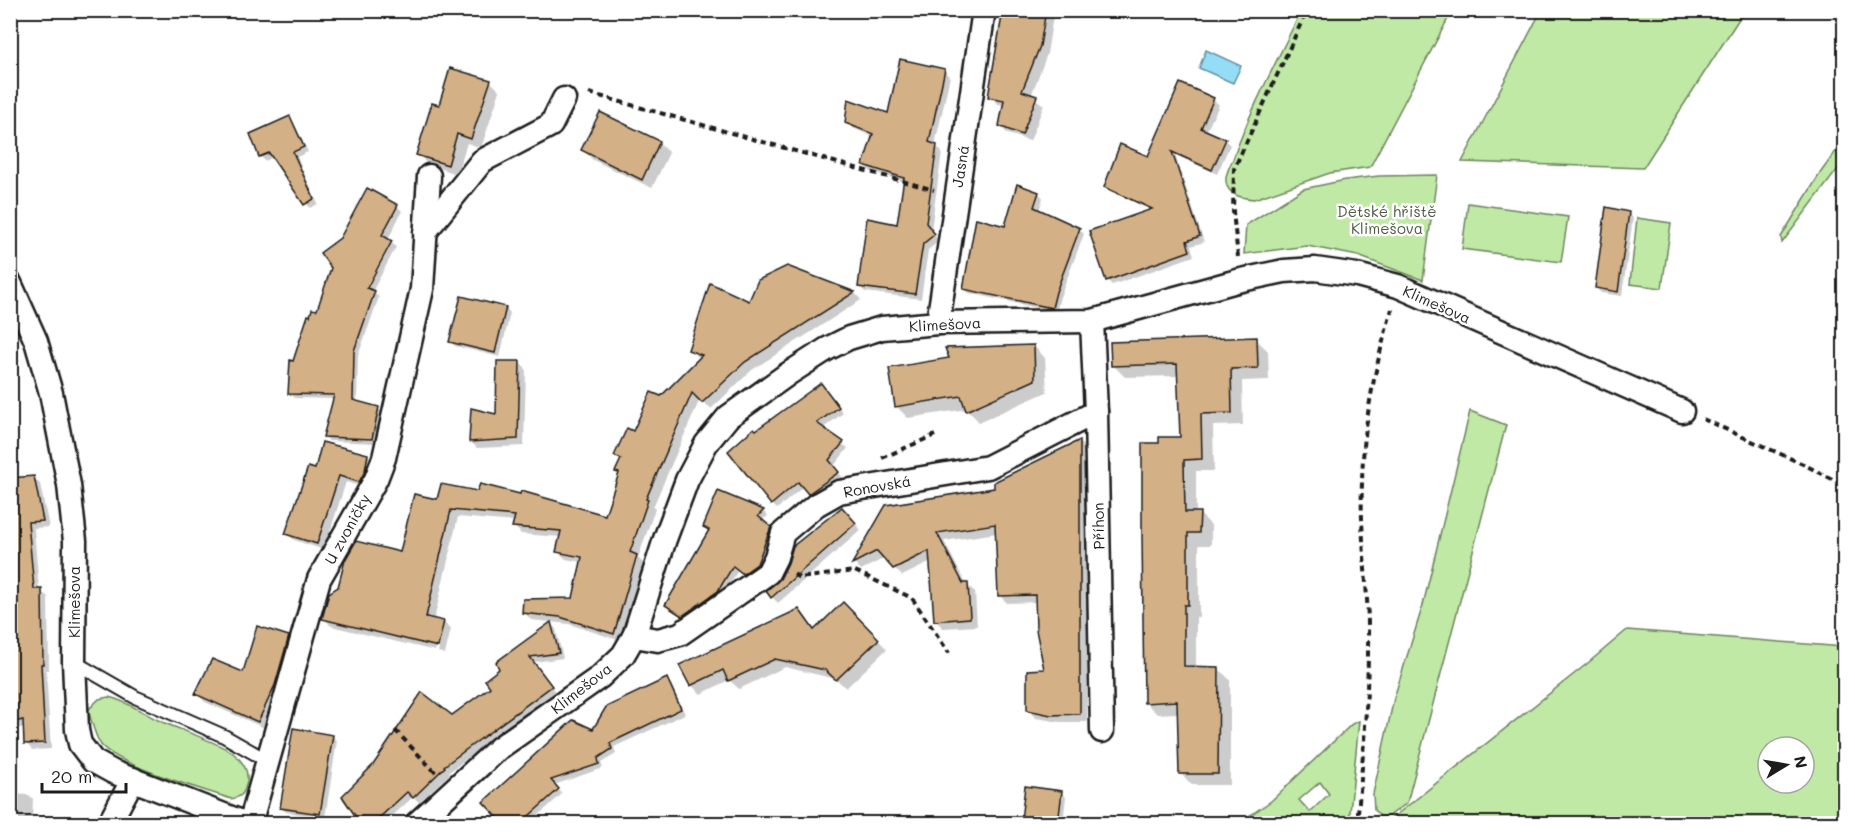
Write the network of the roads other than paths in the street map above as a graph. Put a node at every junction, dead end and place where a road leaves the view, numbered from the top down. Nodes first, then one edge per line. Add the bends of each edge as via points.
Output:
1 (984, 10) edge
2 (564, 99) road end
3 (429, 176) dead end
4 (425, 232) junction
5 (10, 283) edge
6 (1092, 321) junction
7 (938, 323) junction
8 (1682, 411) road end
9 (1096, 412) junction
10 (634, 636) junction
11 (74, 662) junction
12 (1102, 731) dead end
13 (268, 760) junction
14 (133, 779) junction
15 (109, 824) edge
16 (248, 824) edge
17 (416, 824) edge

1 - 7 street, Jasná
2 - 4 street via 551,125 482,162
3 - 4 street, U zvoničky
4 - 13 street, U zvoničky via 422,289 384,458 319,579
5 - 11 street, Klimešova via 36,340 69,485 75,541
6 - 7 street, Klimešova
6 - 8 street, Klimešova via 1284,270 1357,274 1398,286
6 - 9 street, Příhon
7 - 10 street, Klimešova via 882,328 849,338 827,348 728,417 706,444 687,480
9 - 10 street, Ronovská via 988,467 839,492 816,505 783,533 768,573 680,634 658,640
9 - 12 street, Příhon
10 - 17 street, Klimešova via 623,655 600,677 499,748
11 - 13 lane via 135,697
11 - 14 street, Klimešova via 80,744 93,760
13 - 16 street, U zvoničky
14 - 15 street
14 - 16 street, Klimešova

